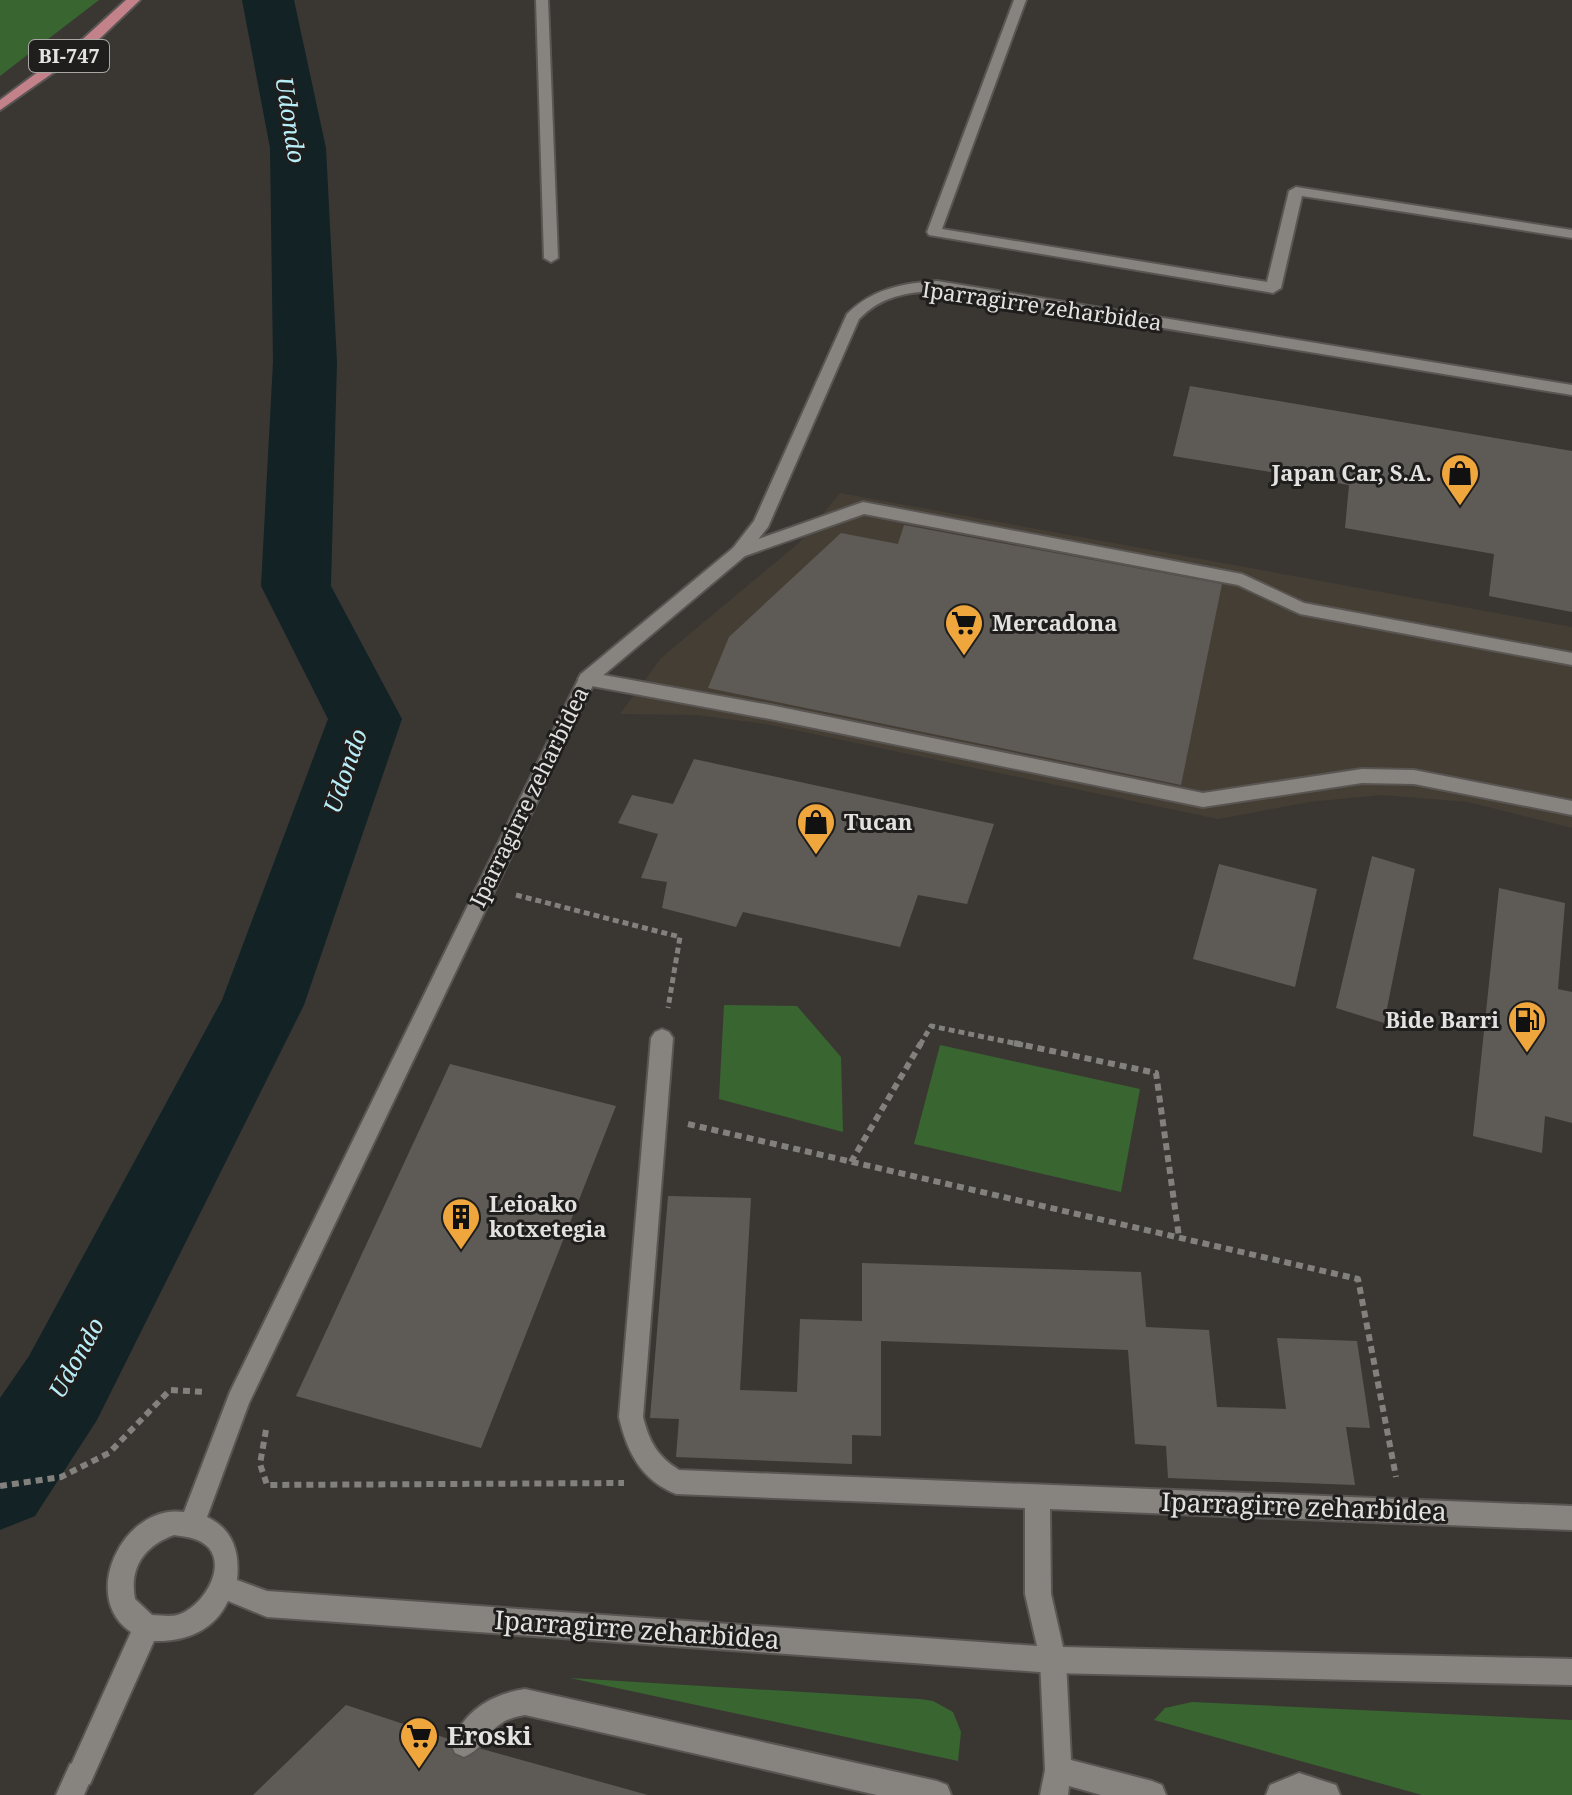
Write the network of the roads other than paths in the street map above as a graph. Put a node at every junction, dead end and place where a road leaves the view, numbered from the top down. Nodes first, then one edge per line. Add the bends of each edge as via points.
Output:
1 (134, 0) edge
2 (542, 0) edge
3 (1020, 0) edge
4 (0, 106) edge
5 (1572, 234) edge
6 (551, 258) dead end
7 (1572, 390) edge
8 (1015, 536) junction
9 (1032, 549) dead end
10 (739, 552) junction
11 (1572, 659) edge
12 (587, 679) junction
13 (1572, 808) edge
14 (662, 1038) road end
15 (1037, 1496) junction
16 (1572, 1518) edge
17 (192, 1523) junction
18 (224, 1587) junction
19 (147, 1627) junction
20 (1053, 1660) junction
21 (1572, 1672) edge
22 (464, 1744) dead end
23 (1056, 1782) edge
24 (75, 1785) edge
25 (937, 1795) edge
26 (1152, 1795) edge
27 (1280, 1795) edge
28 (1326, 1795) edge

1 - 4 main road, BI-747 via 89,41
2 - 6 street
3 - 5 street via 934,232 1273,288 1296,191
7 - 10 street, Iparragirre zeharbidea via 937,286 909,287 864,303 852,317 762,523
8 - 9 street
8 - 10 street via 863,508
8 - 11 street via 1242,580 1300,608
10 - 12 street, Iparragirre zeharbidea
12 - 13 street via 935,740 1203,800 1362,776 1414,777
12 - 17 street, Iparragirre zeharbidea via 238,1400
14 - 15 street, Iparragirre zeharbidea via 631,1417 637,1446 653,1468 676,1482
15 - 16 street, Iparragirre zeharbidea
15 - 20 street via 1038,1594
17 - 18 street via 207,1528 226,1552
17 - 19 street via 156,1529 140,1540 120,1572 123,1606
18 - 19 street via 192,1622 162,1630
18 - 20 street, Iparragirre zeharbidea via 267,1604
19 - 24 street
20 - 21 street, Iparragirre zeharbidea
20 - 23 street
22 - 25 street via 502,1704 525,1702
23 - 26 street
27 - 28 street via 1299,1787

